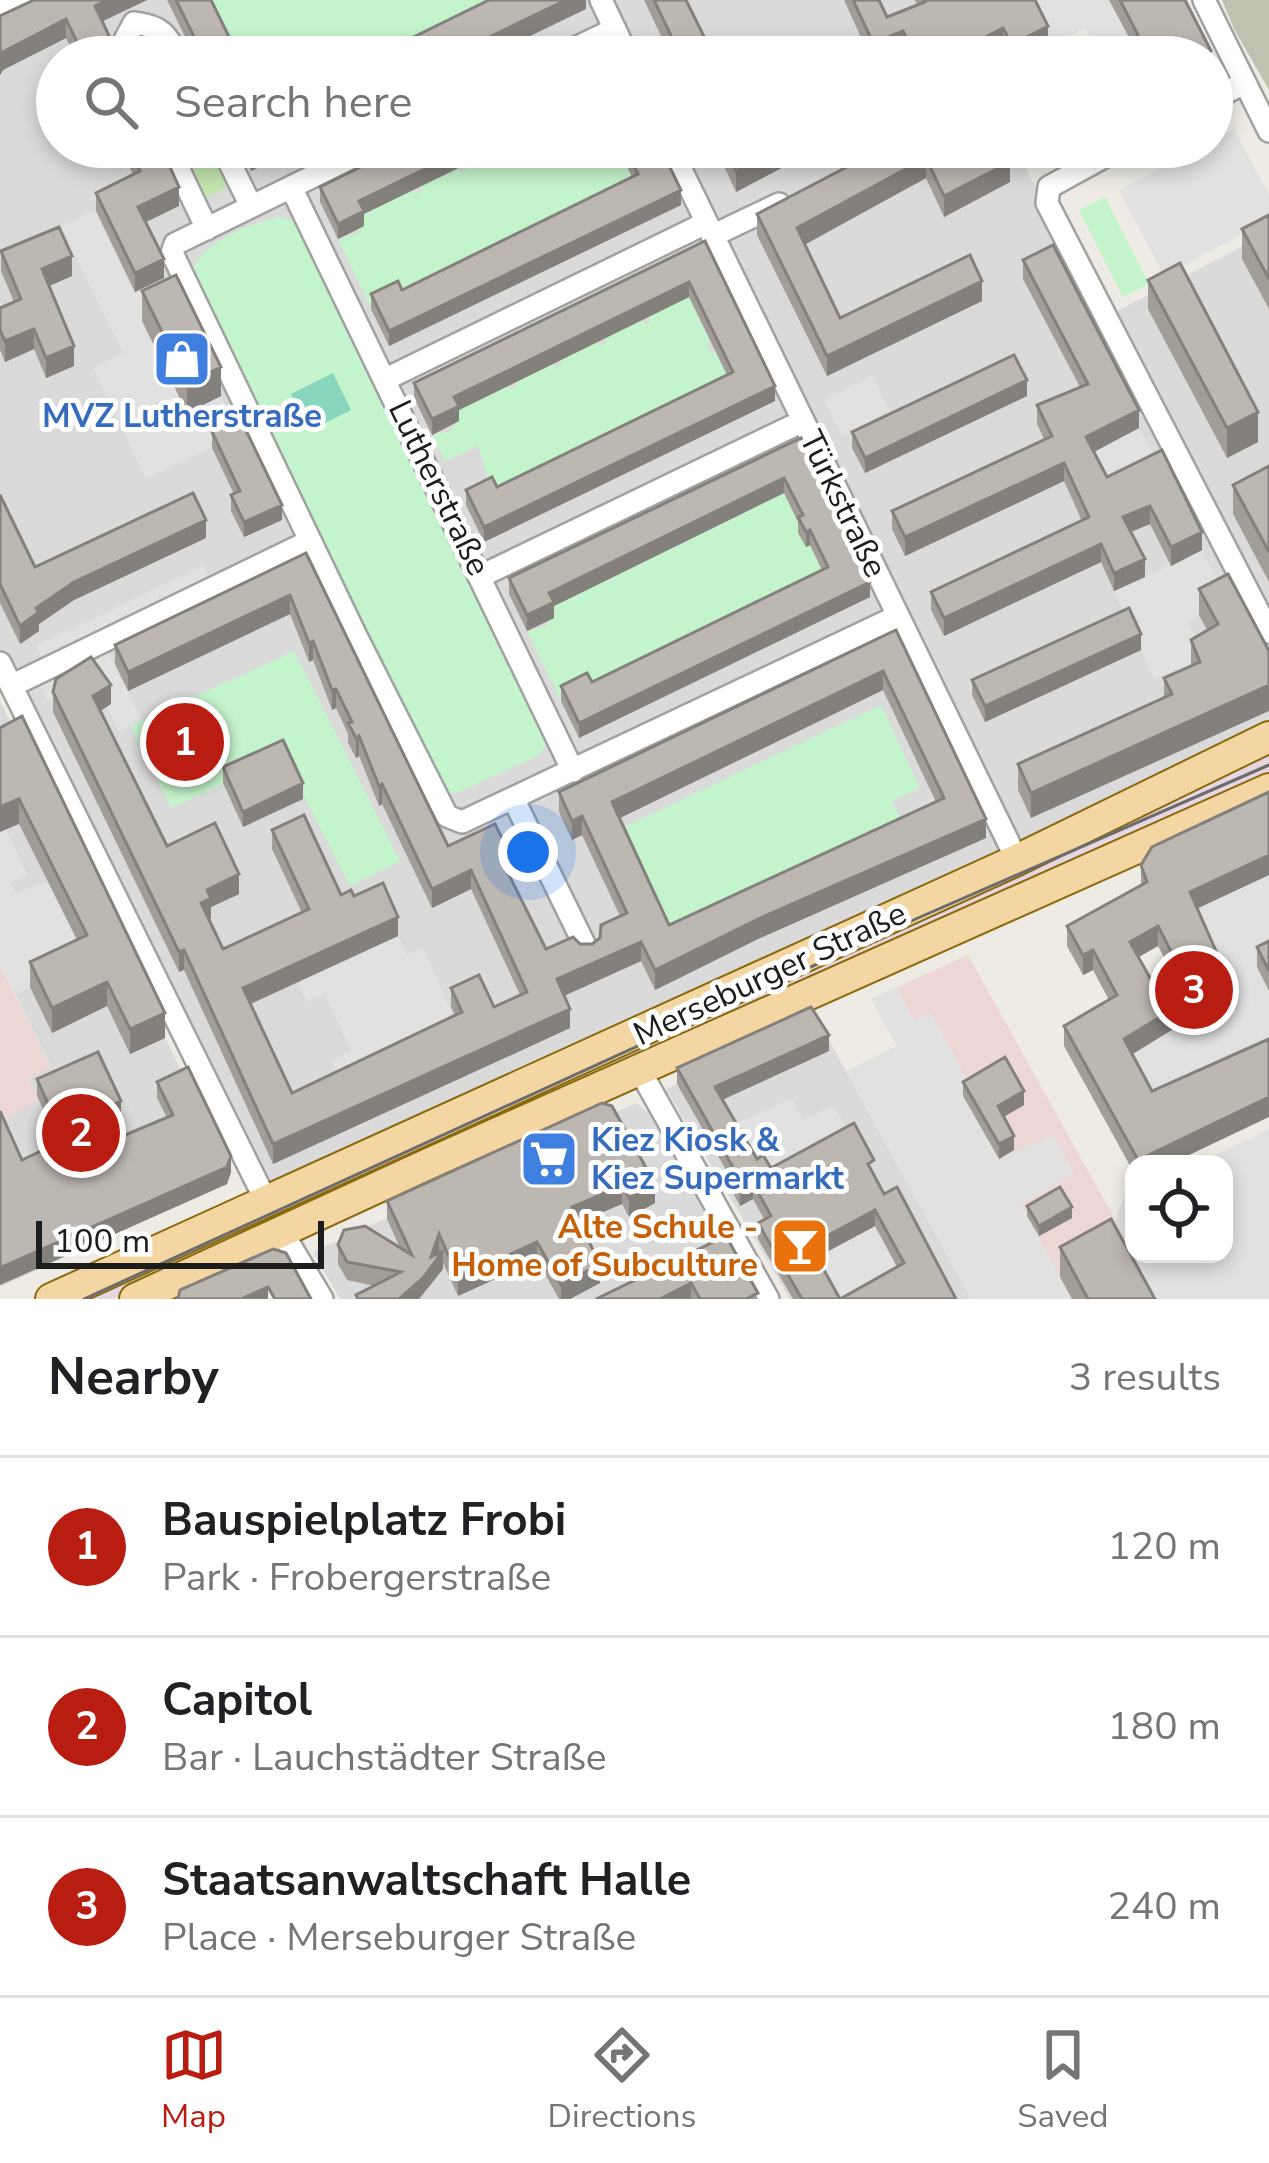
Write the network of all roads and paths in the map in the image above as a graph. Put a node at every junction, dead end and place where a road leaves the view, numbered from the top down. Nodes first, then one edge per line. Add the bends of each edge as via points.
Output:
1 (20, 0) edge
2 (601, 0) edge
3 (1204, 0) edge
4 (0, 9) edge
5 (615, 28) junction
6 (126, 36) edge
7 (168, 36) edge
8 (599, 36) edge
9 (619, 36) edge
10 (1221, 36) edge
11 (1233, 60) edge
12 (1244, 83) junction
13 (1233, 89) edge
14 (1269, 131) edge
15 (178, 168) edge
16 (232, 168) edge
17 (330, 168) edge
18 (680, 168) edge
19 (1084, 168) edge
20 (291, 187) junction
21 (808, 190) edge
22 (251, 206) junction
23 (207, 229) junction
24 (709, 229) junction
25 (386, 379) junction
26 (803, 421) junction
27 (310, 541) junction
28 (481, 576) junction
29 (898, 616) junction
30 (1269, 632) edge
31 (0, 663) edge
32 (11, 686) junction
33 (1269, 737) edge
34 (574, 771) junction
35 (1269, 789) edge
36 (513, 799) junction
37 (1011, 848) junction
38 (587, 950) edge
39 (639, 1070) junction
40 (266, 1201) junction
41 (282, 1232) junction
42 (51, 1299) edge
43 (135, 1299) edge
44 (322, 1299) edge
45 (768, 1299) edge

1 - 4 street
2 - 5 street
3 - 10 street
5 - 8 street
5 - 9 street
6 - 7 street via 131,16
11 - 12 street
12 - 13 street
12 - 14 street
15 - 23 street
16 - 22 street
17 - 20 street
18 - 24 street, Türkstraße
19 - 30 street via 1049,187 1047,202
20 - 22 street
20 - 25 street, Lutherstraße
21 - 24 street
22 - 23 street
23 - 27 street via 172,253
24 - 25 street
24 - 26 street, Türkstraße
25 - 28 street, Lutherstraße
26 - 28 street
26 - 29 street, Türkstraße
27 - 32 street
27 - 36 street via 447,816 462,822
28 - 34 street, Lutherstraße
29 - 34 street
29 - 37 street, Türkstraße
31 - 32 street
32 - 40 street
33 - 37 main road, Merseburger Straße
34 - 36 street
35 - 39 main road, Merseburger Straße
36 - 38 street
37 - 40 main road, Merseburger Straße
39 - 41 main road, Merseburger Straße
39 - 45 street
40 - 41 main road
40 - 42 main road, Merseburger Straße
41 - 43 main road, Merseburger Straße
41 - 44 street

